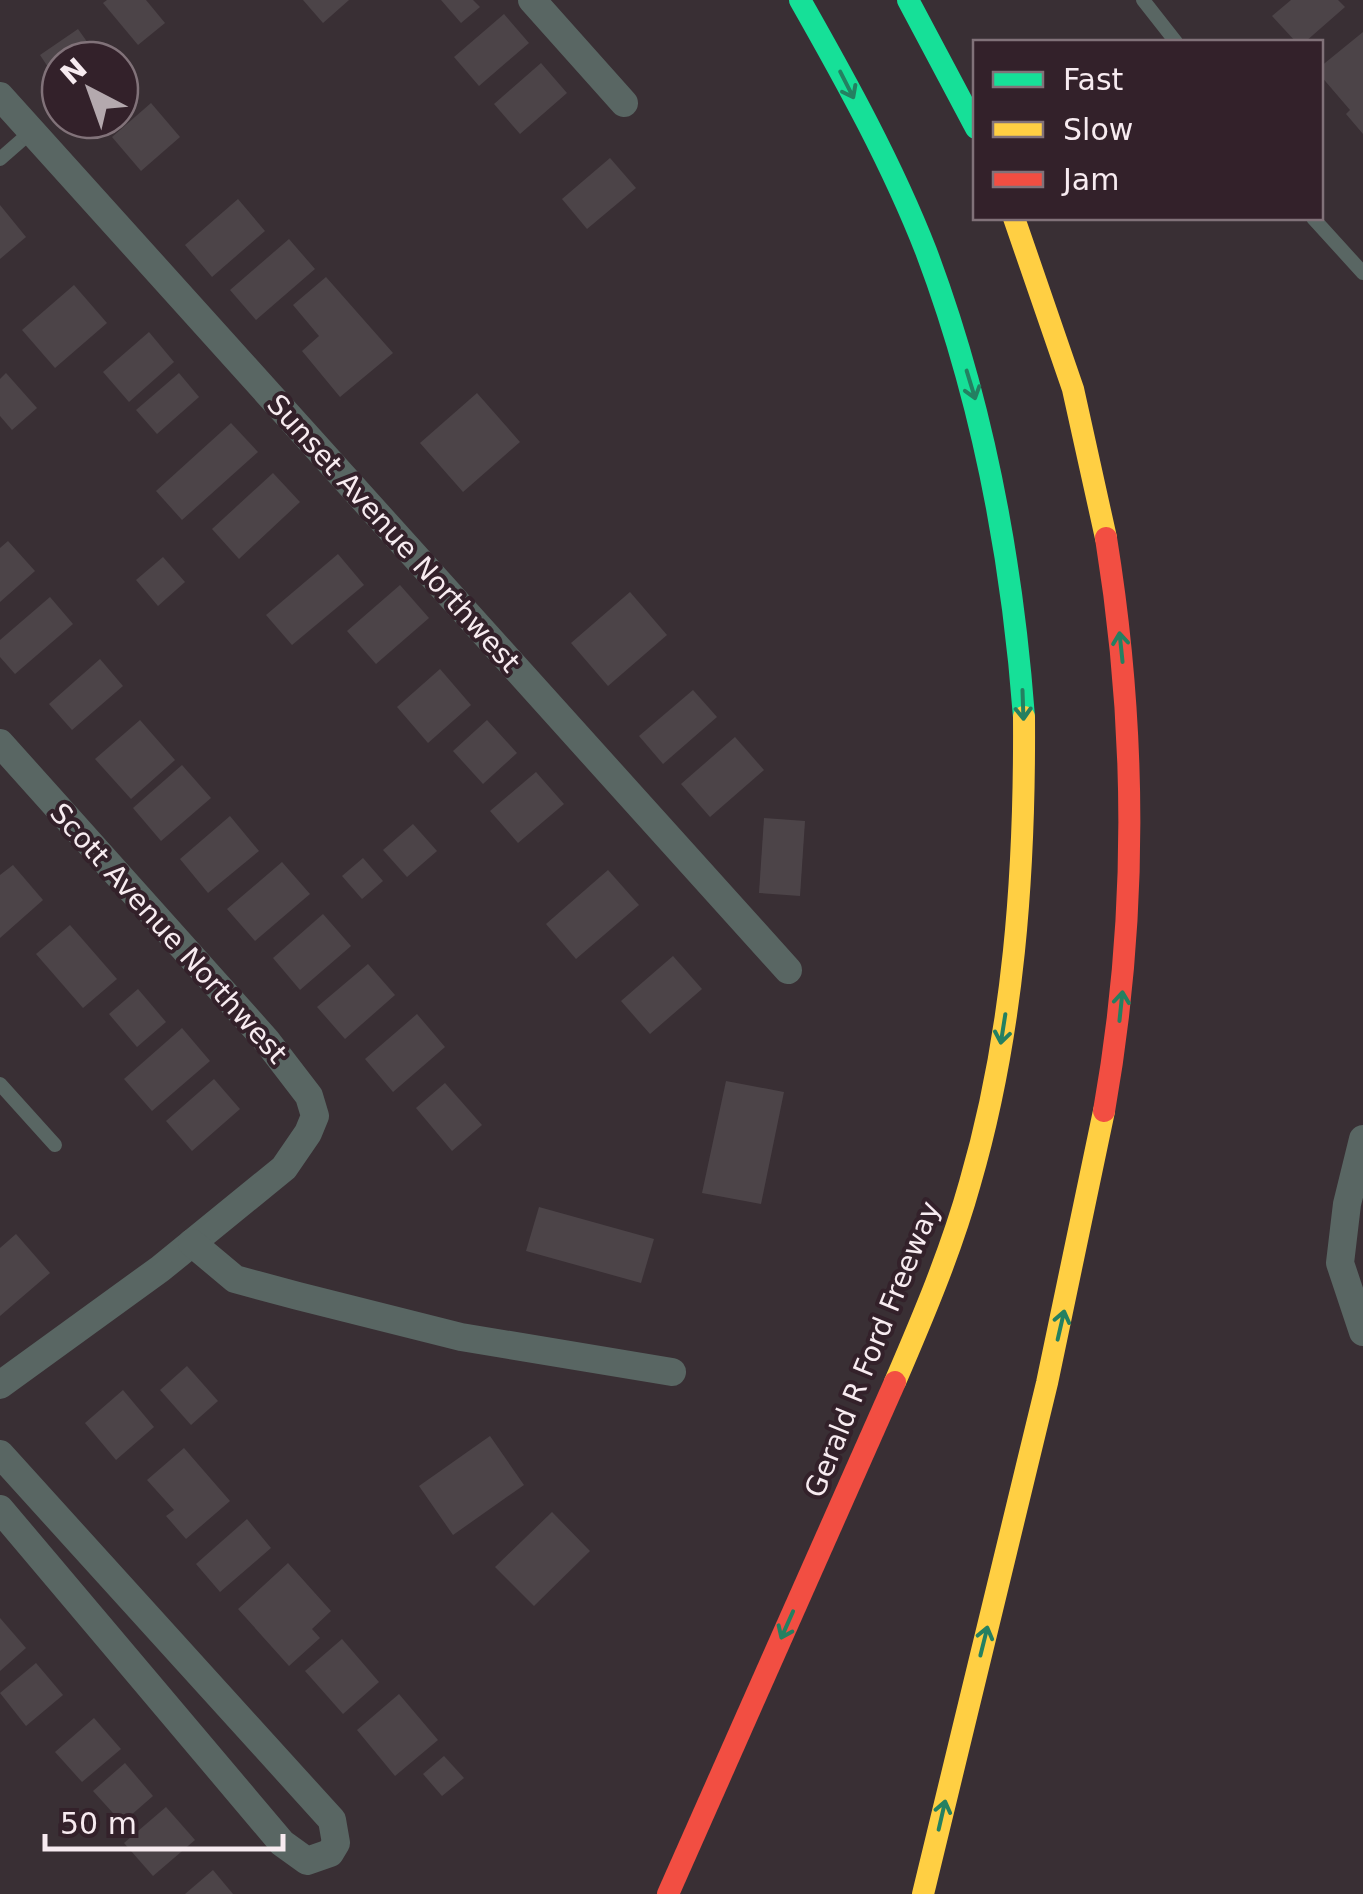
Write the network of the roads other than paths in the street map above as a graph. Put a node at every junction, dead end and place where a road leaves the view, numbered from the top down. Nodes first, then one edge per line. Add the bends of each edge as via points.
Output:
1 (532, 0) edge
2 (800, 0) edge
3 (908, 0) edge
4 (1144, 0) edge
5 (1174, 40) edge
6 (0, 96) edge
7 (624, 103) dead end
8 (973, 122) edge
9 (32, 131) junction
10 (0, 158) edge
11 (1015, 220) edge
12 (1315, 220) edge
13 (1363, 273) edge
14 (0, 743) edge
15 (788, 970) dead end
16 (0, 1084) edge
17 (1363, 1139) edge
18 (55, 1146) dead end
19 (192, 1243) junction
20 (1363, 1332) edge
21 (672, 1372) dead end
22 (0, 1385) edge
23 (0, 1454) edge
24 (0, 1509) edge
25 (722, 1768) junction
26 (646, 1894) edge
27 (668, 1894) edge
28 (923, 1894) edge

1 - 7 street
2 -> 25 highway, Gerald R Ford Freeway via 898,187 975,398 1010,554 1022,688 1024,847 1002,1038 964,1205 890,1398
3 - 8 highway
4 - 5 lane
6 - 9 street, Sunset Avenue Northwest
9 - 10 lane
9 - 15 street, Sunset Avenue Northwest
28 -> 11 highway via 1084,1225 1122,1005 1128,907 1130,798 1118,616 1073,389
12 - 13 lane
14 - 19 street, Scott Avenue Northwest via 309,1096 316,1116 284,1168
16 - 18 lane
17 - 20 street via 1340,1262
19 - 21 street via 236,1279 298,1296 461,1337
19 - 22 street
23 - 24 street via 332,1820 336,1843 330,1853 307,1861 282,1843
25 - 26 highway
25 - 27 highway, Gerald R Ford Freeway

